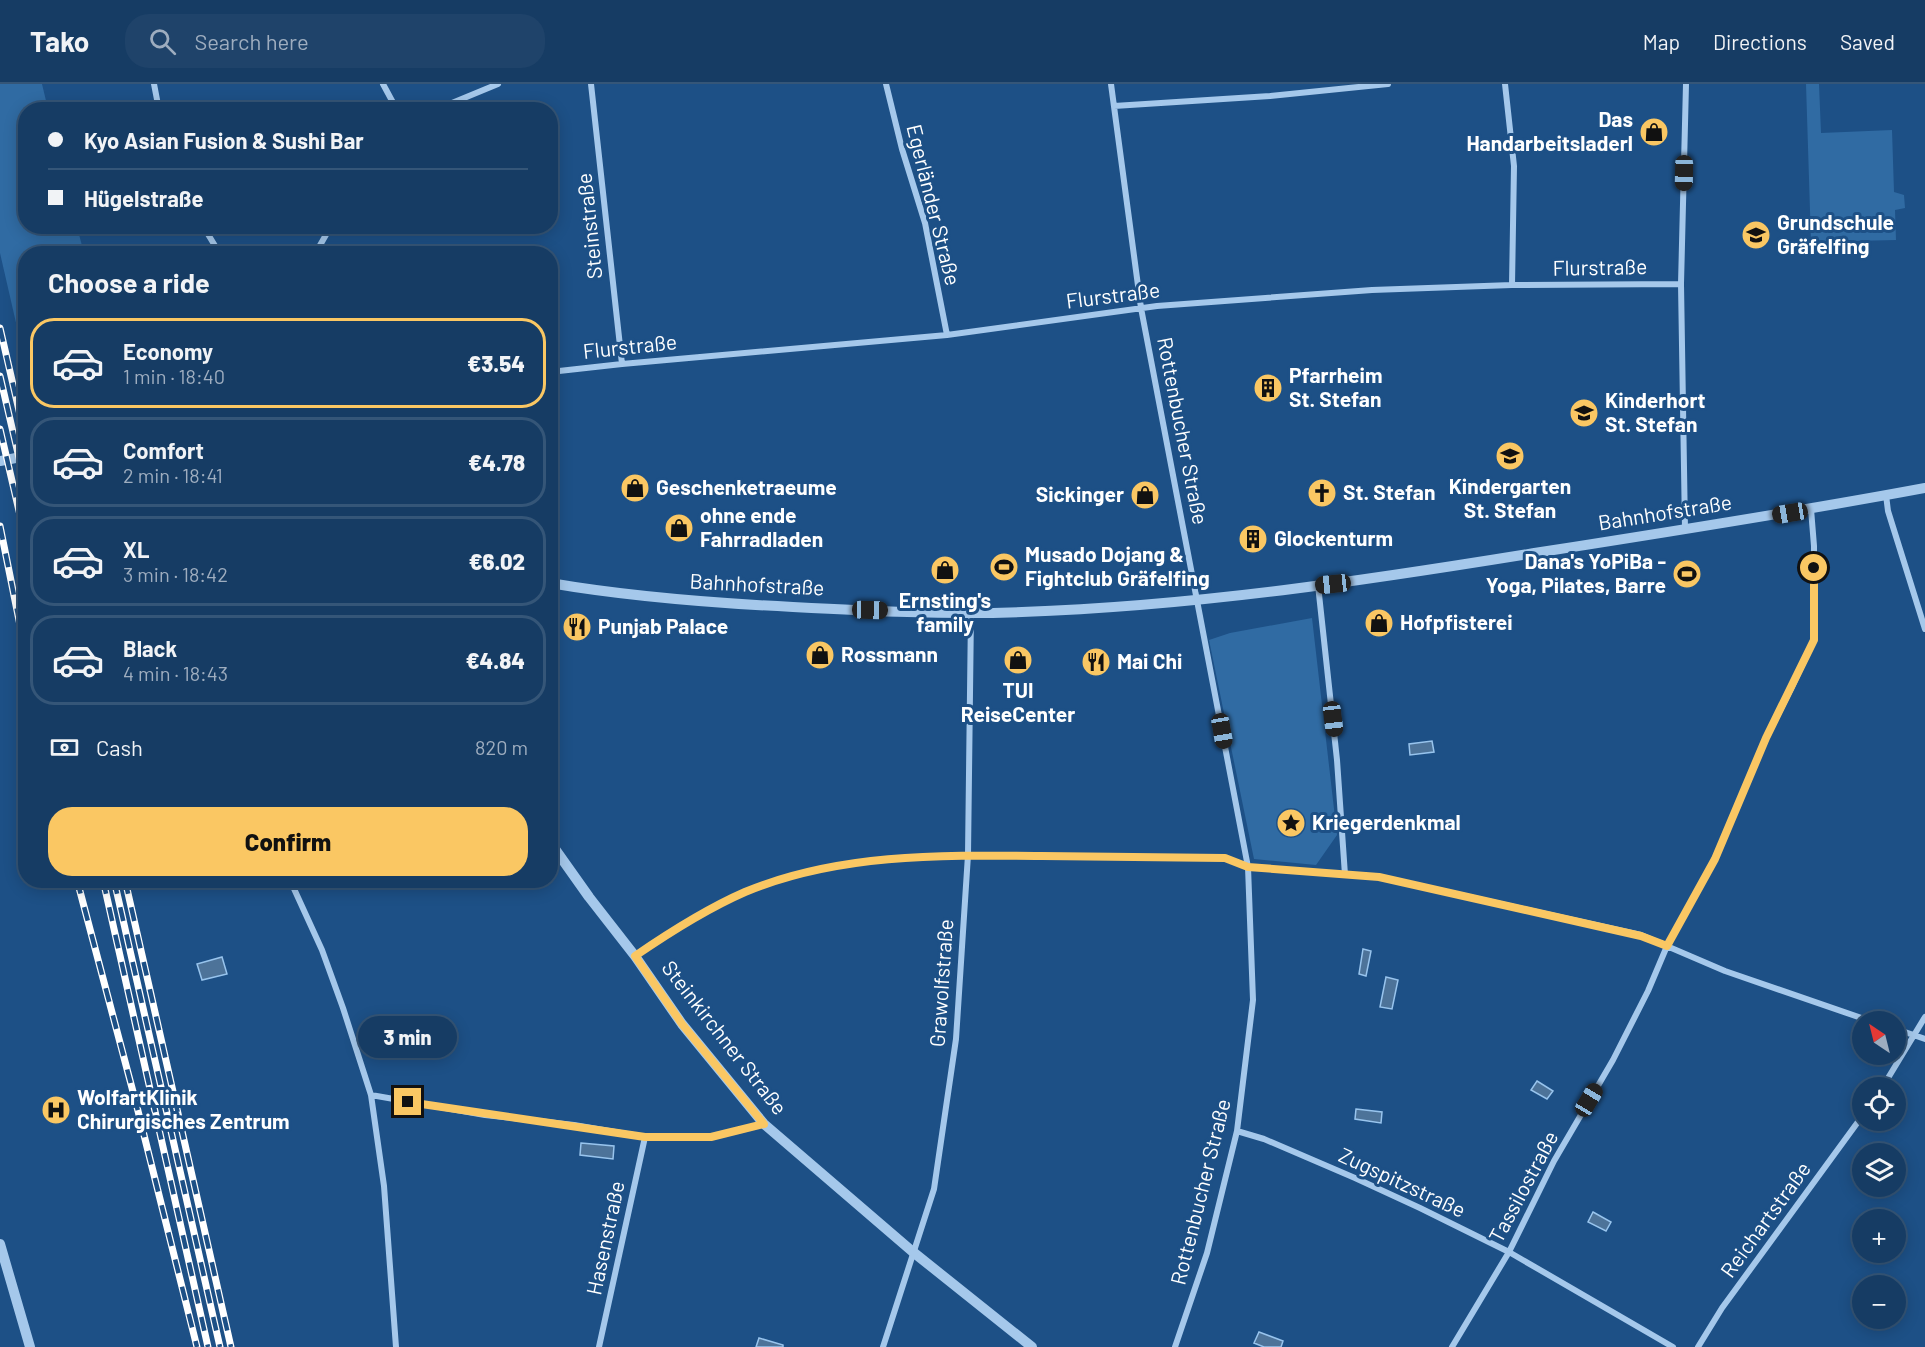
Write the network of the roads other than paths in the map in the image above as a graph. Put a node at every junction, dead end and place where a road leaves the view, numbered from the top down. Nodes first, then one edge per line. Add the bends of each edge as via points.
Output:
1 (154, 84) edge
2 (383, 84) edge
3 (498, 84) edge
4 (591, 84) edge
5 (886, 84) edge
6 (1111, 84) edge
7 (1388, 84) edge
8 (1505, 84) edge
9 (1686, 84) edge
10 (157, 102) edge
11 (393, 102) edge
12 (454, 102) edge
13 (1114, 106) junction
14 (1681, 284) junction
15 (1512, 285) junction
16 (1141, 308) junction
17 (947, 335) junction
18 (622, 364) junction
19 (558, 371) edge
20 (18, 458) edge
21 (0, 461) edge
22 (1925, 488) edge
23 (1886, 495) junction
24 (1811, 509) junction
25 (1685, 529) junction
26 (558, 584) edge
27 (1318, 585) junction
28 (1198, 600) junction
29 (971, 612) junction
30 (1925, 628) edge
31 (558, 853) edge
32 (968, 855) junction
33 (1248, 867) junction
34 (1345, 875) junction
35 (294, 888) edge
36 (1667, 946) junction
37 (635, 956) junction
38 (1852, 1015) edge
39 (1925, 1017) edge
40 (1906, 1033) edge
41 (1914, 1036) junction
42 (1925, 1040) edge
43 (1889, 1077) edge
44 (371, 1095) junction
45 (764, 1124) junction
46 (1852, 1130) edge
47 (1237, 1131) junction
48 (645, 1137) junction
49 (0, 1244) edge
50 (913, 1252) junction
51 (1509, 1252) junction
52 (30, 1347) edge
53 (396, 1347) edge
54 (599, 1347) edge
55 (883, 1347) edge
56 (1032, 1347) edge
57 (1175, 1347) edge
58 (1452, 1347) edge
59 (1673, 1347) edge
60 (1698, 1347) edge

1 - 10 street
2 - 11 street
3 - 12 street
4 - 18 street, Steinstraße
5 - 17 street, Egerländer Straße via 925,223
6 - 13 street, Rottenbucher Straße
7 - 13 street
8 - 15 street via 1514,166
9 - 14 street
13 - 16 street, Rottenbucher Straße
14 - 15 street, Flurstraße
14 - 25 street
15 - 16 street, Flurstraße via 1372,290
16 - 17 street, Flurstraße
16 - 28 street, Rottenbucher Straße
17 - 18 street, Flurstraße
18 - 19 street, Flurstraße
20 - 21 street
22 - 23 street, Bahnhofstraße
23 - 24 street, Bahnhofstraße
23 - 30 street
24 - 25 street, Bahnhofstraße
24 - 36 street, Tassilostraße via 1814,640 1766,738 1715,859
25 - 27 street, Bahnhofstraße
26 - 29 street, Bahnhofstraße via 699,602
27 - 28 street, Bahnhofstraße
27 - 34 street
28 - 29 street, Bahnhofstraße via 1089,609
28 - 33 street, Rottenbucher Straße
29 - 32 street, Grawolfstraße
31 - 37 street, Steinkirchner Straße
32 - 33 street via 1225,858
32 - 37 street via 862,862 800,874 746,892 686,922
32 - 50 street, Grawolfstraße via 956,1039 934,1189
33 - 34 street
33 - 47 street, Rottenbucher Straße via 1253,1000
34 - 36 street via 1379,877 1641,936
35 - 44 street via 344,1008
36 - 38 street via 1725,971
36 - 51 street, Tassilostraße via 1613,1060 1554,1161
37 - 45 street, Steinkirchner Straße via 682,1024
39 - 41 street
40 - 41 street
41 - 42 street
41 - 43 street
44 - 48 street
44 - 53 street via 384,1186
45 - 48 street via 711,1137
45 - 50 street, Steinkirchner Straße
46 - 60 street, Reichartstraße via 1722,1308
47 - 51 street, Zugspitzstraße via 1355,1178
47 - 57 street, Rottenbucher Straße via 1208,1252
48 - 54 street, Hasenstraße
49 - 52 street
50 - 55 street, Grawolfstraße
50 - 56 street, Steinkirchner Straße
51 - 58 street, Tassilostraße
51 - 59 street, Zugspitzstraße

